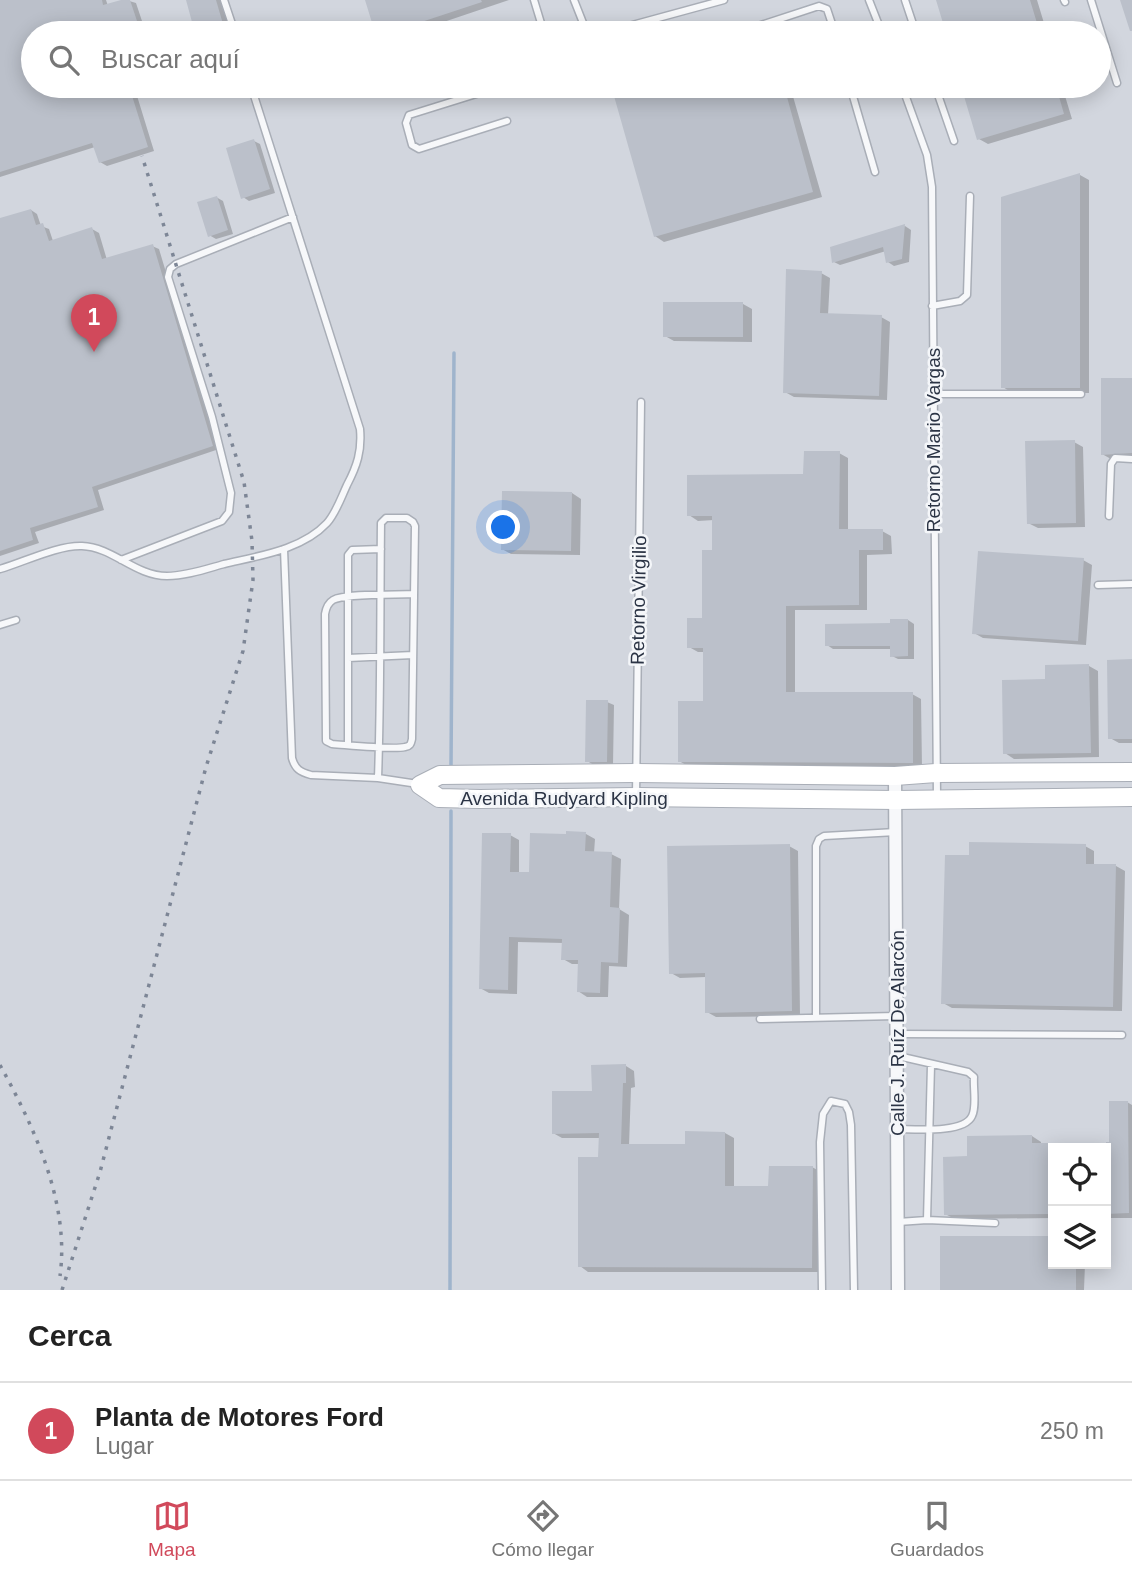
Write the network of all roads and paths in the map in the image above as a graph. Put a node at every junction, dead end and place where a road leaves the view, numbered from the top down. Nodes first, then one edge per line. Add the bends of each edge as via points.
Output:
1 (224, 0) edge
2 (534, 0) edge
3 (574, 0) edge
4 (724, 0) edge
5 (869, 0) edge
6 (905, 0) edge
7 (1091, 0) edge
8 (231, 21) edge
9 (540, 21) edge
10 (582, 21) edge
11 (647, 21) edge
12 (773, 21) edge
13 (831, 21) edge
14 (877, 21) edge
15 (912, 21) edge
16 (1097, 21) edge
17 (1111, 66) edge
18 (1116, 83) dead end
19 (255, 98) edge
20 (464, 98) edge
21 (853, 98) edge
22 (906, 98) edge
23 (938, 98) edge
24 (507, 121) dead end
25 (954, 141) dead end
26 (875, 172) dead end
27 (970, 196) dead end
28 (293, 217) junction
29 (932, 306) junction
30 (933, 394) junction
31 (1081, 394) dead end
32 (641, 402) dead end
33 (1132, 459) edge
34 (1109, 516) dead end
35 (284, 549) junction
36 (381, 549) junction
37 (121, 560) junction
38 (0, 569) edge
39 (1132, 584) edge
40 (1098, 585) dead end
41 (414, 594) junction
42 (380, 595) junction
43 (348, 597) junction
44 (16, 620) dead end
45 (0, 625) edge
46 (413, 655) junction
47 (348, 658) junction
48 (380, 658) junction
49 (348, 745) junction
50 (379, 746) junction
51 (1132, 772) edge
52 (636, 773) junction
53 (936, 773) junction
54 (480, 776) junction
55 (895, 776) junction
56 (378, 778) junction
57 (420, 785) junction
58 (636, 797) junction
59 (1132, 797) edge
60 (480, 799) junction
61 (937, 799) junction
62 (895, 800) junction
63 (896, 832) junction
64 (898, 1016) junction
65 (816, 1017) junction
66 (760, 1019) dead end
67 (898, 1034) junction
68 (1122, 1035) dead end
69 (898, 1056) junction
70 (931, 1066) junction
71 (897, 1129) junction
72 (929, 1129) junction
73 (927, 1220) junction
74 (898, 1222) junction
75 (995, 1223) dead end
76 (822, 1290) edge
77 (854, 1290) edge
78 (898, 1290) edge

1 - 8 lane
2 - 9 lane
3 - 10 lane
4 - 11 lane
5 - 14 lane
6 - 15 lane
7 - 16 lane
12 - 13 lane via 819,6 827,9
17 - 18 lane
19 - 28 lane
20 - 24 lane via 409,115 406,123 412,145 419,149
21 - 26 lane
22 - 29 lane, Retorno Mario Vargas via 930,167
23 - 25 lane
27 - 29 lane via 967,295
28 - 35 lane via 357,417 361,451 328,521
28 - 37 lane via 170,269 168,276 212,417 230,493 229,512 222,521
29 - 30 lane, Retorno Mario Vargas
30 - 31 lane
30 - 53 lane, Retorno Mario Vargas
32 - 52 lane, Retorno Virgilio
33 - 34 lane via 1115,458 1111,464
35 - 37 lane via 166,576
35 - 56 lane via 294,766 311,775
36 - 41 lane via 384,519 413,522
36 - 42 lane
36 - 43 lane via 348,552
37 - 38 lane via 100,549 71,546
39 - 40 lane
41 - 42 lane
41 - 46 lane
42 - 43 lane
42 - 48 lane
43 - 47 lane
43 - 49 lane via 335,598 325,614 324,724 326,741
44 - 45 lane
46 - 48 lane
46 - 50 lane via 412,742 405,747
47 - 48 lane
47 - 49 lane
48 - 50 lane
49 - 50 lane
50 - 56 lane
51 - 53 street, Avenida Rudyard Kipling
52 - 54 street, Avenida Rudyard Kipling
52 - 55 street, Avenida Rudyard Kipling
52 - 58 lane, Retorno Virgilio
53 - 55 street, Avenida Rudyard Kipling
53 - 61 lane, Retorno Mario Vargas
54 - 57 street, Avenida Rudyard Kipling via 440,775
54 - 60 street
55 - 62 street, Calle J. Ruíz De Alarcón
56 - 57 lane
57 - 60 street, Avenida Rudyard Kipling via 439,798
58 - 60 street, Avenida Rudyard Kipling
58 - 62 street, Avenida Rudyard Kipling
59 - 61 street, Avenida Rudyard Kipling
61 - 62 street, Avenida Rudyard Kipling
62 - 63 street, Calle J. Ruíz De Alarcón
63 - 64 street, Calle J. Ruíz De Alarcón
63 - 65 lane via 819,839
64 - 65 lane
64 - 67 street, Calle J. Ruíz De Alarcón
65 - 66 lane
67 - 68 lane
67 - 69 street, Calle J. Ruíz De Alarcón
69 - 70 lane
69 - 71 street, Calle J. Ruíz De Alarcón
70 - 72 lane
70 - 72 lane via 974,1077 972,1116 952,1128
71 - 72 lane
71 - 74 street, Calle J. Ruíz De Alarcón
72 - 73 lane
73 - 74 lane
73 - 75 lane
74 - 78 street, Calle J. Ruíz De Alarcón
76 - 77 lane via 820,1142 823,1114 831,1101 845,1104 851,1125

